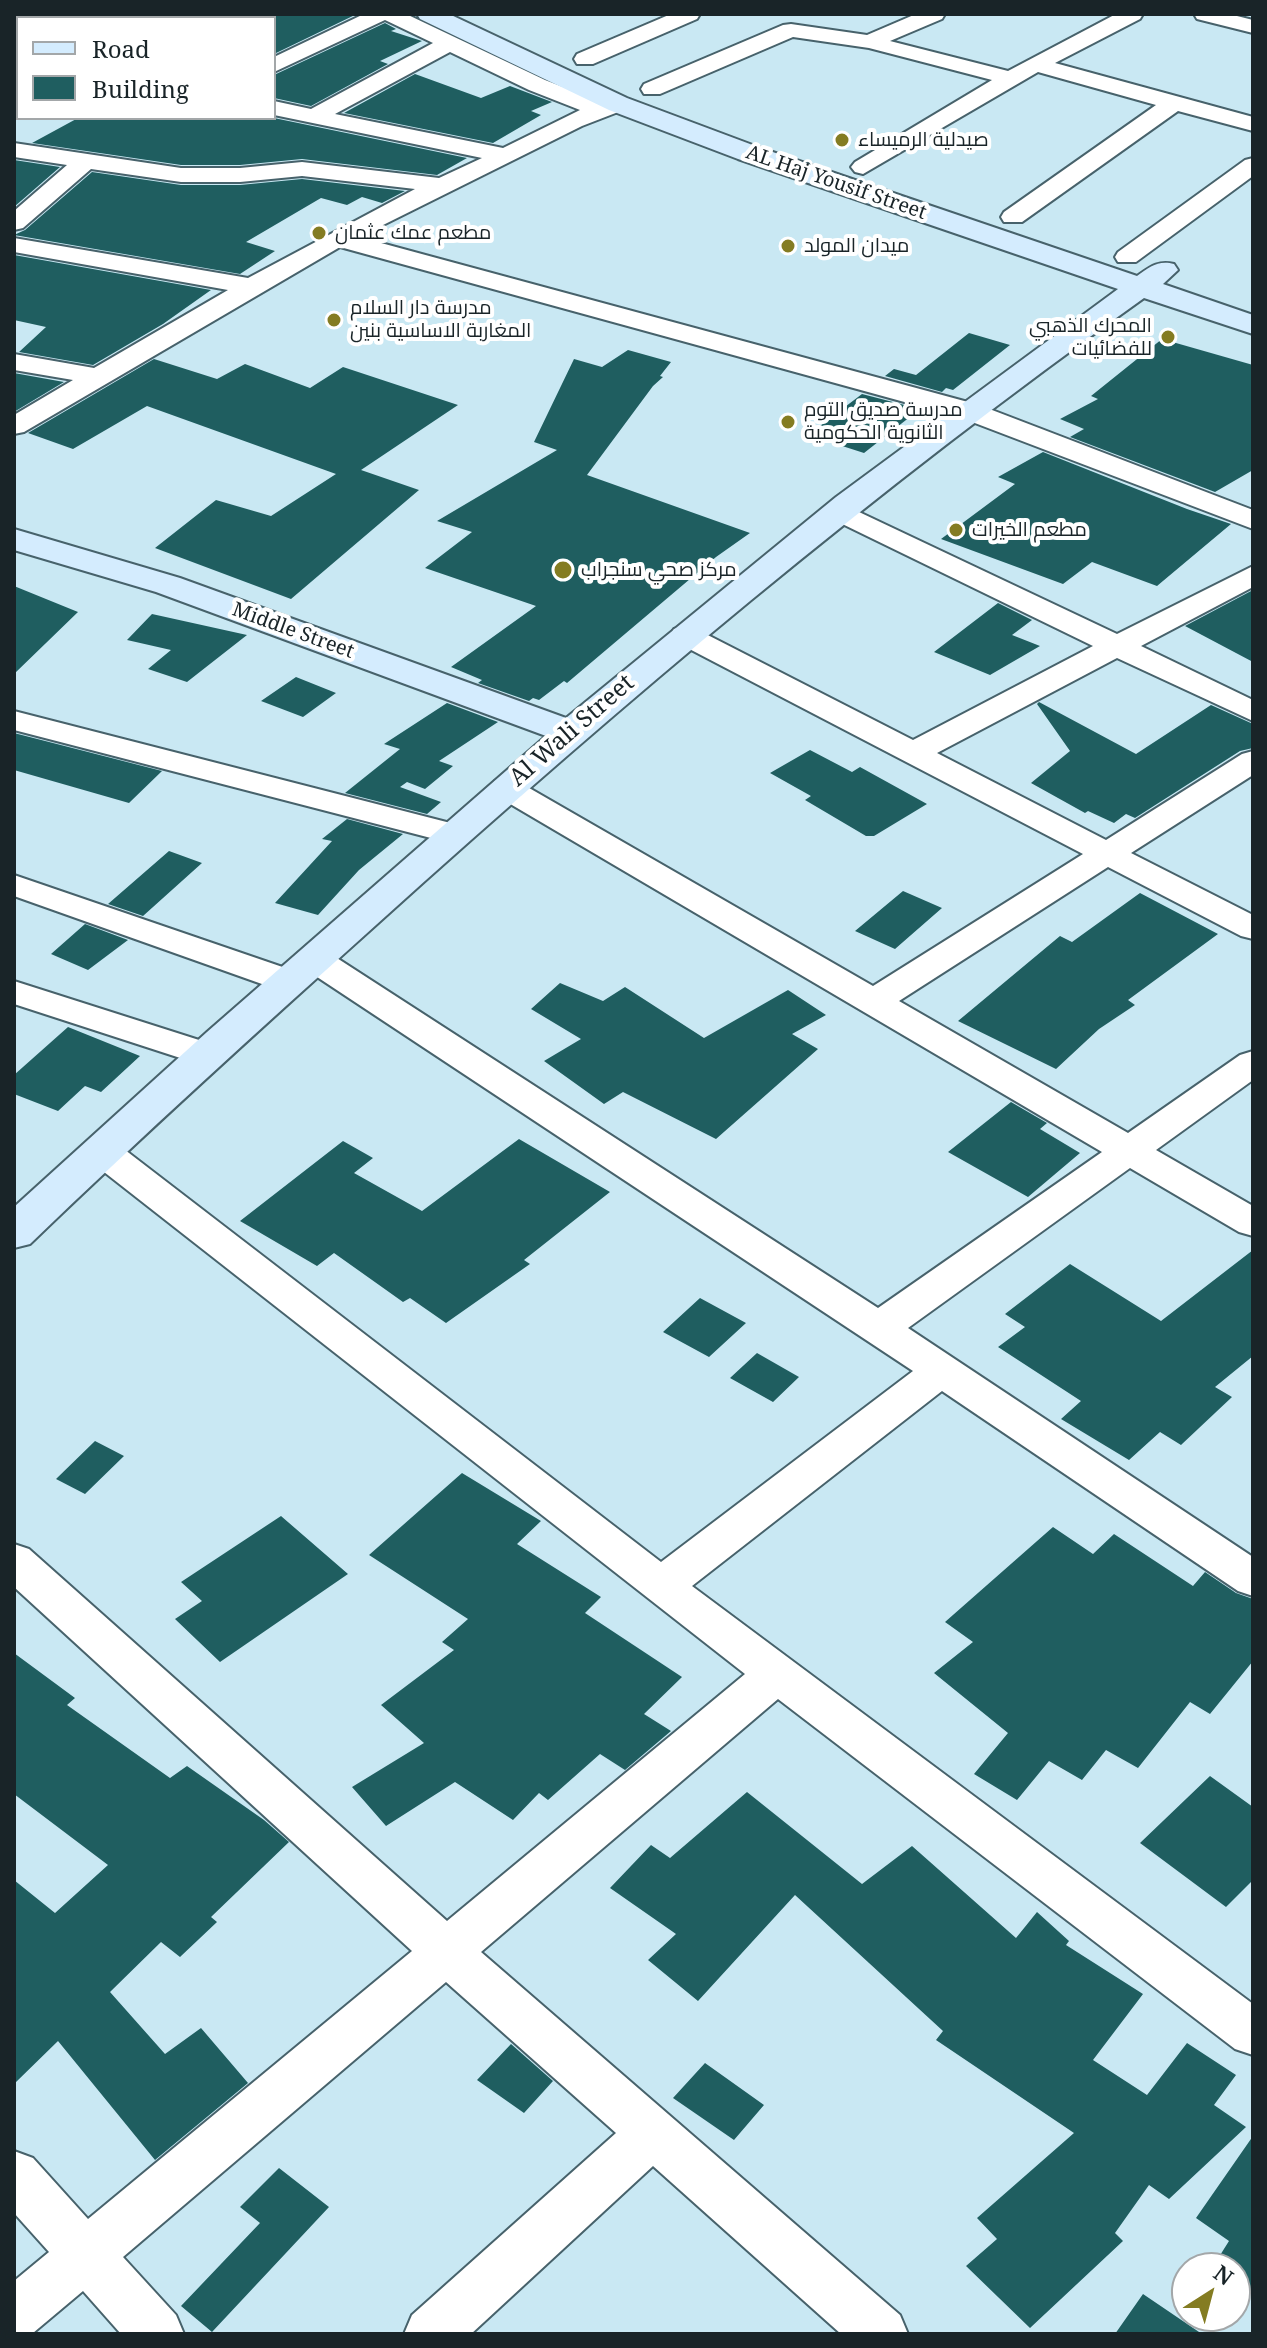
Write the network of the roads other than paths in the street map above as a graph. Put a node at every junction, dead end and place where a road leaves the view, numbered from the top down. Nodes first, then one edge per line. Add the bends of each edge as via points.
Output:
1 (381, 14) edge
2 (389, 14) edge
3 (429, 14) edge
4 (480, 14) edge
5 (689, 14) edge
6 (934, 14) edge
7 (1132, 14) edge
8 (1205, 14) edge
9 (1253, 27) edge
10 (869, 42) junction
11 (450, 43) junction
12 (585, 59) junction
13 (276, 64) edge
14 (1036, 65) junction
15 (1011, 78) junction
16 (652, 89) junction
17 (1175, 102) junction
18 (694, 105) dead end
19 (608, 106) junction
20 (276, 108) edge
21 (314, 116) junction
22 (1253, 124) edge
23 (779, 136) dead end
24 (14, 150) edge
25 (507, 156) junction
26 (85, 162) junction
27 (1253, 165) edge
28 (863, 167) junction
29 (439, 185) junction
30 (1013, 217) junction
31 (14, 223) edge
32 (337, 239) junction
33 (14, 245) edge
34 (1144, 271) junction
35 (255, 287) junction
36 (1253, 301) edge
37 (1253, 325) edge
38 (14, 362) edge
39 (99, 377) junction
40 (969, 411) junction
41 (14, 426) edge
42 (840, 512) junction
43 (1253, 520) edge
44 (14, 539) edge
45 (1253, 575) edge
46 (685, 635) junction
47 (1116, 647) junction
48 (1253, 712) edge
49 (14, 720) edge
50 (570, 732) junction
51 (913, 753) junction
52 (1253, 761) edge
53 (506, 788) junction
54 (454, 834) junction
55 (1107, 854) junction
56 (14, 885) edge
57 (1253, 929) edge
58 (301, 970) junction
59 (14, 992) edge
60 (874, 1001) junction
61 (208, 1055) junction
62 (1253, 1063) edge
63 (1127, 1150) junction
64 (103, 1152) junction
65 (1253, 1223) edge
66 (18, 1224) edge
67 (879, 1328) junction
68 (940, 1371) junction
69 (14, 1561) edge
70 (1253, 1579) edge
71 (661, 1586) junction
72 (776, 1674) junction
73 (446, 1951) junction
74 (1253, 2033) edge
75 (653, 2133) junction
76 (14, 2175) edge
77 (86, 2255) junction
78 (14, 2315) edge
79 (157, 2334) edge
80 (431, 2334) edge
81 (881, 2334) edge

1 - 13 street
2 - 11 street
3 - 19 street, AL Haj Yousif Street
4 - 12 street
5 - 12 street
6 - 10 street
7 - 14 street
8 - 9 street
10 - 15 street
10 - 16 street via 791,30
11 - 19 street via 537,85
11 - 21 street
12 - 16 street
14 - 15 street
14 - 17 street
15 - 28 street
16 - 18 street
17 - 22 street
17 - 30 street
19 - 25 street
19 - 34 street, AL Haj Yousif Street via 851,190
20 - 21 street
21 - 25 street
23 - 28 street, AL Haj Yousif Street
24 - 26 street
25 - 29 street
26 - 29 street via 181,175 302,169
26 - 31 street
27 - 34 street
28 - 30 street, AL Haj Yousif Street
29 - 32 street
30 - 34 street, AL Haj Yousif Street
32 - 35 street
32 - 40 street
33 - 35 street
34 - 36 street, AL Haj Yousif Street
34 - 37 street, AL Haj Yousif Street
34 - 40 street, Al Wali Street
35 - 39 street
38 - 39 street
39 - 41 street
40 - 42 street, Al Wali Street
40 - 43 street
42 - 46 street, Al Wali Street
42 - 47 street
44 - 50 street, Middle Street via 168,585
45 - 47 street
46 - 50 street, Al Wali Street
46 - 51 street
47 - 48 street
47 - 51 street
49 - 54 street
50 - 53 street, Al Wali Street
51 - 55 street
52 - 55 street
53 - 54 street, Al Wali Street
53 - 60 street
54 - 58 street, Al Wali Street
55 - 57 street
55 - 60 street
56 - 58 street
58 - 61 street, Al Wali Street
58 - 67 street
59 - 61 street
60 - 63 street
61 - 64 street, Al Wali Street
62 - 63 street
63 - 65 street
63 - 67 street
64 - 66 street, Al Wali Street
64 - 71 street
67 - 68 street
68 - 70 street
68 - 71 street
69 - 73 street
71 - 72 street
72 - 73 street
72 - 74 street
73 - 75 street
73 - 77 street
75 - 80 street
75 - 81 street
76 - 77 street
77 - 78 street
77 - 79 street

